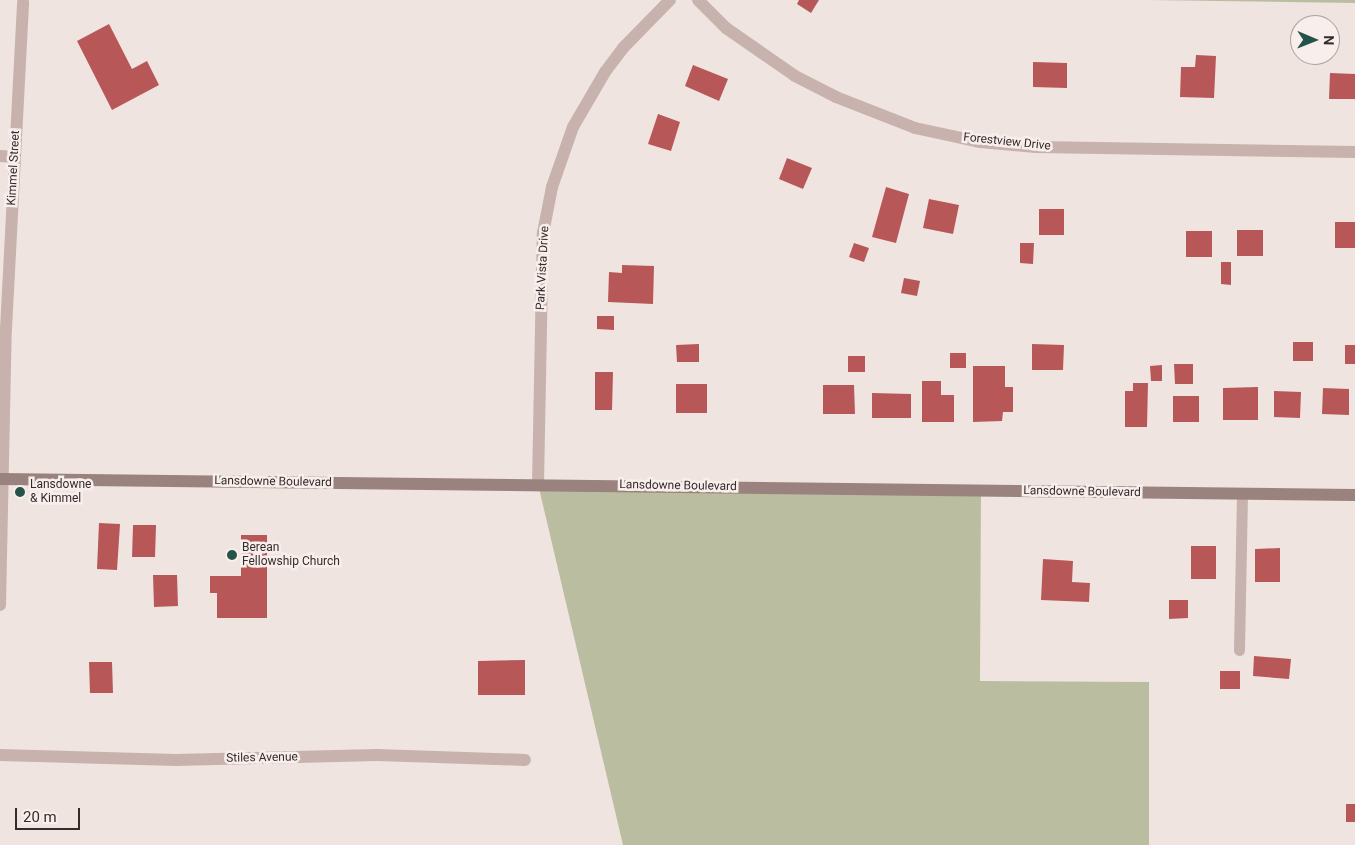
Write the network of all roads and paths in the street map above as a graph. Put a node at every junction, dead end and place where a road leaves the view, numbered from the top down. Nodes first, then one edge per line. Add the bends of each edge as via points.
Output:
1 (670, 0) edge
2 (698, 0) edge
3 (23, 2) dead end
4 (1355, 152) edge
5 (0, 156) edge
6 (14, 158) junction
7 (1, 479) edge
8 (538, 484) junction
9 (1242, 494) junction
10 (1355, 495) edge
11 (0, 605) edge
12 (1239, 650) dead end
13 (0, 755) edge
14 (524, 760) dead end

1 - 8 street, Park Vista Drive via 623,48 605,72 573,127 552,187 543,233
2 - 4 street, Forestview Drive via 726,28 795,76 836,97 915,128 980,142 1036,147
3 - 6 street, Kimmel Street
5 - 6 street
6 - 7 street, Kimmel Street
7 - 8 street, Lansdowne Boulevard
7 - 11 street, Kimmel Street
8 - 9 street, Lansdowne Boulevard
9 - 10 street, Lansdowne Boulevard
9 - 12 lane
13 - 14 street, Stiles Avenue via 176,760 377,755

